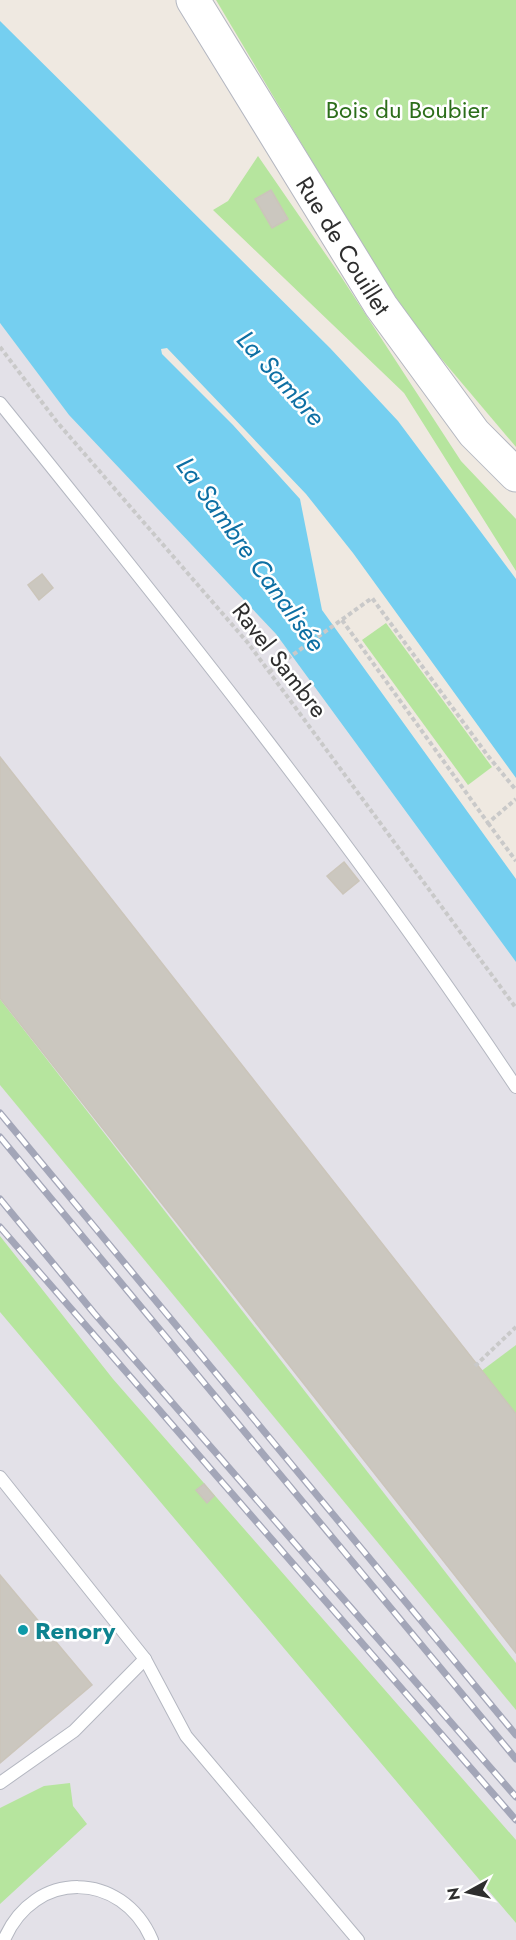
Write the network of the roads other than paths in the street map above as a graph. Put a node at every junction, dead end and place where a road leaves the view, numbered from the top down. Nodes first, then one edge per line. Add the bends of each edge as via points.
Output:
1 (193, 0) edge
2 (0, 403) edge
3 (516, 475) edge
4 (516, 1087) edge
5 (0, 1476) edge
6 (145, 1659) junction
7 (0, 1783) edge
8 (4, 1940) edge
9 (152, 1940) edge
10 (358, 1940) edge

1 - 3 main road, Rue de Couillet via 381,306 474,433
2 - 4 lane via 324,814
5 - 6 lane
6 - 7 lane via 74,1731
6 - 10 lane via 186,1736
8 - 9 lane via 12,1922 30,1903 52,1891 78,1887 104,1891 127,1904 144,1923

